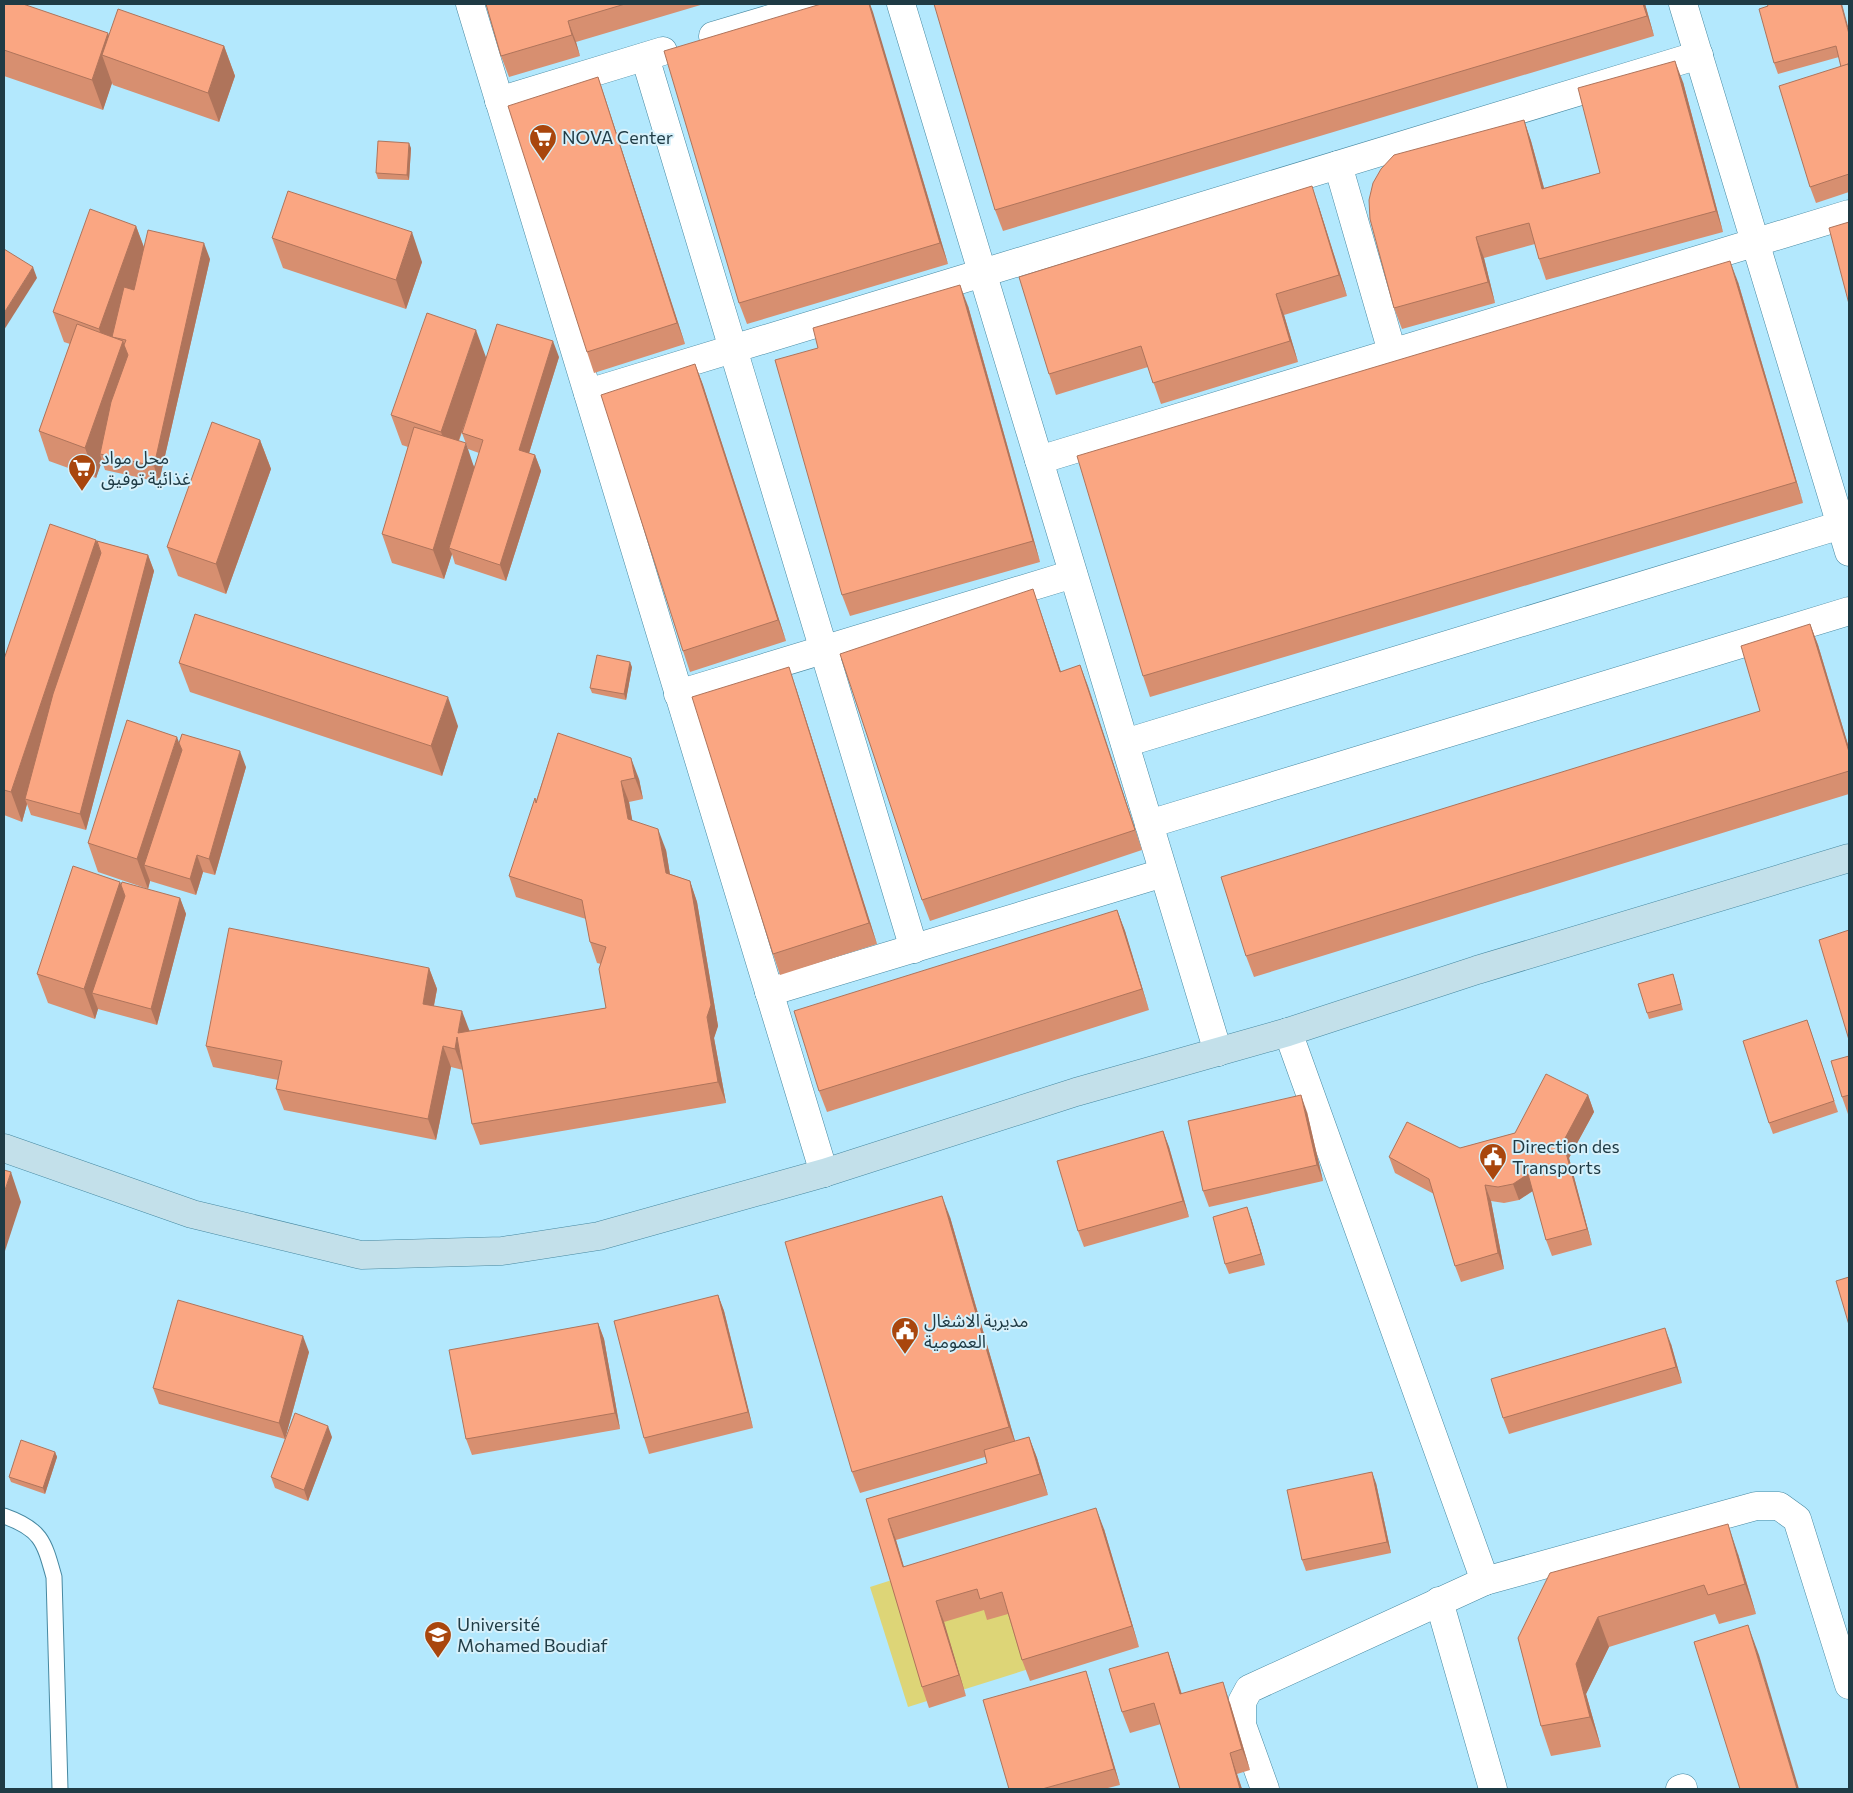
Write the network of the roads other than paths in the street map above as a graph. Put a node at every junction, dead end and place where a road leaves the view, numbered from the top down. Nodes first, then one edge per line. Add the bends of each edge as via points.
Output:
1 (470, 4) edge
2 (820, 4) edge
3 (900, 4) edge
4 (1683, 4) edge
5 (1699, 55) junction
6 (645, 57) junction
7 (499, 101) junction
8 (1338, 165) junction
9 (1849, 214) edge
10 (1755, 242) junction
11 (982, 273) junction
12 (733, 349) junction
13 (1392, 352) junction
14 (588, 393) junction
15 (1039, 460) junction
16 (1841, 525) junction
17 (1849, 552) edge
18 (1073, 574) junction
19 (1849, 611) edge
20 (824, 650) junction
21 (678, 694) junction
22 (1125, 743) junction
23 (1149, 824) junction
24 (1849, 858) edge
25 (1164, 873) junction
26 (914, 949) junction
27 (769, 992) junction
28 (1288, 1032) junction
29 (1218, 1052) junction
30 (4, 1148) edge
31 (824, 1173) junction
32 (4, 1516) edge
33 (1485, 1580) junction
34 (1439, 1601) junction
35 (1849, 1685) edge
36 (60, 1789) edge
37 (1265, 1789) edge
38 (1493, 1789) edge

1 - 7 street
2 - 6 street
3 - 11 street
4 - 5 street
5 - 8 street
5 - 10 street
6 - 7 street
6 - 12 street
7 - 14 street
8 - 11 street
8 - 13 street
9 - 10 street
10 - 13 street
10 - 16 street
11 - 12 street
11 - 15 street
12 - 14 street
12 - 20 street
13 - 15 street
14 - 21 street
15 - 18 street
16 - 17 street
16 - 22 street
18 - 20 street
18 - 22 street
19 - 23 street
20 - 21 street
20 - 26 street
21 - 27 street
22 - 23 street
23 - 25 street
24 - 28 main road via 1477,970
25 - 26 street
25 - 29 street
26 - 27 street
27 - 31 street
28 - 29 main road
28 - 33 street
29 - 31 main road via 1076,1092
30 - 31 main road via 192,1214 361,1255 502,1251 599,1236
32 - 36 lane via 24,1523 45,1544 54,1577
33 - 34 street
33 - 35 street via 1756,1506 1779,1506 1797,1519
34 - 37 street via 1248,1689 1242,1702 1242,1724
34 - 38 street

